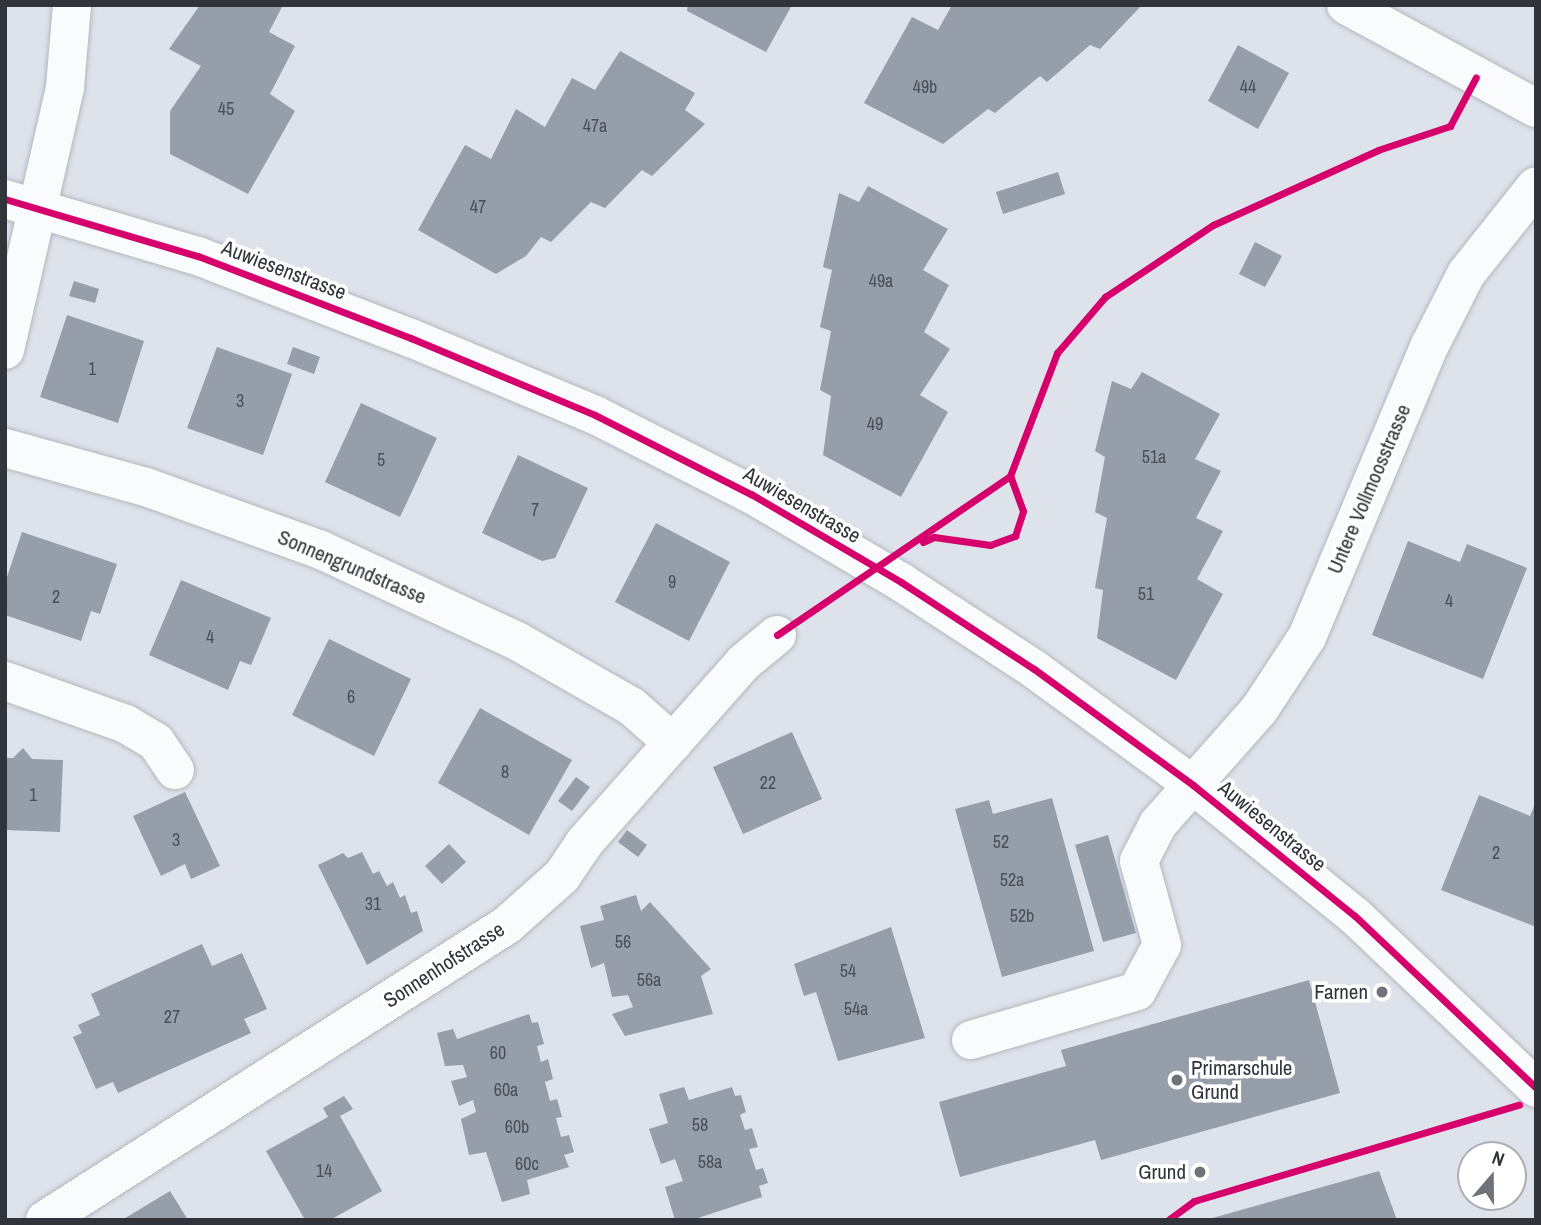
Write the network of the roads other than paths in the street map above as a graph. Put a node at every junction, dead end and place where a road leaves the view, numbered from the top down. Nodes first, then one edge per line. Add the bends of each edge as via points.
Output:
1 (72, 5) edge
2 (1346, 5) edge
3 (1536, 108) edge
4 (1536, 186) edge
5 (21, 203) edge
6 (5, 350) edge
7 (5, 448) edge
8 (777, 635) dead end
9 (5, 681) edge
10 (673, 743) junction
11 (175, 770) dead end
12 (1193, 785) junction
13 (971, 1040) dead end
14 (1536, 1088) edge
15 (45, 1220) edge

1 - 5 street via 65,87
2 - 3 street
4 - 12 street, Untere Vollmoosstrasse via 1466,274 1430,345 1307,637 1259,710
5 - 6 street
5 - 12 street, Auwiesenstrasse via 198,256 595,415 751,494 901,582 1034,669
7 - 10 street, Sonnengrundstrasse via 146,487 321,550 517,641 631,706
8 - 10 street, Sonnenhofstrasse via 743,663
9 - 11 street via 126,724 156,742
10 - 15 street, Sonnenhofstrasse via 584,843 562,876 507,925
12 - 13 street, Untere Vollmoosstrasse via 1158,824 1139,861 1162,945 1137,991
12 - 14 street, Auwiesenstrasse via 1355,916

